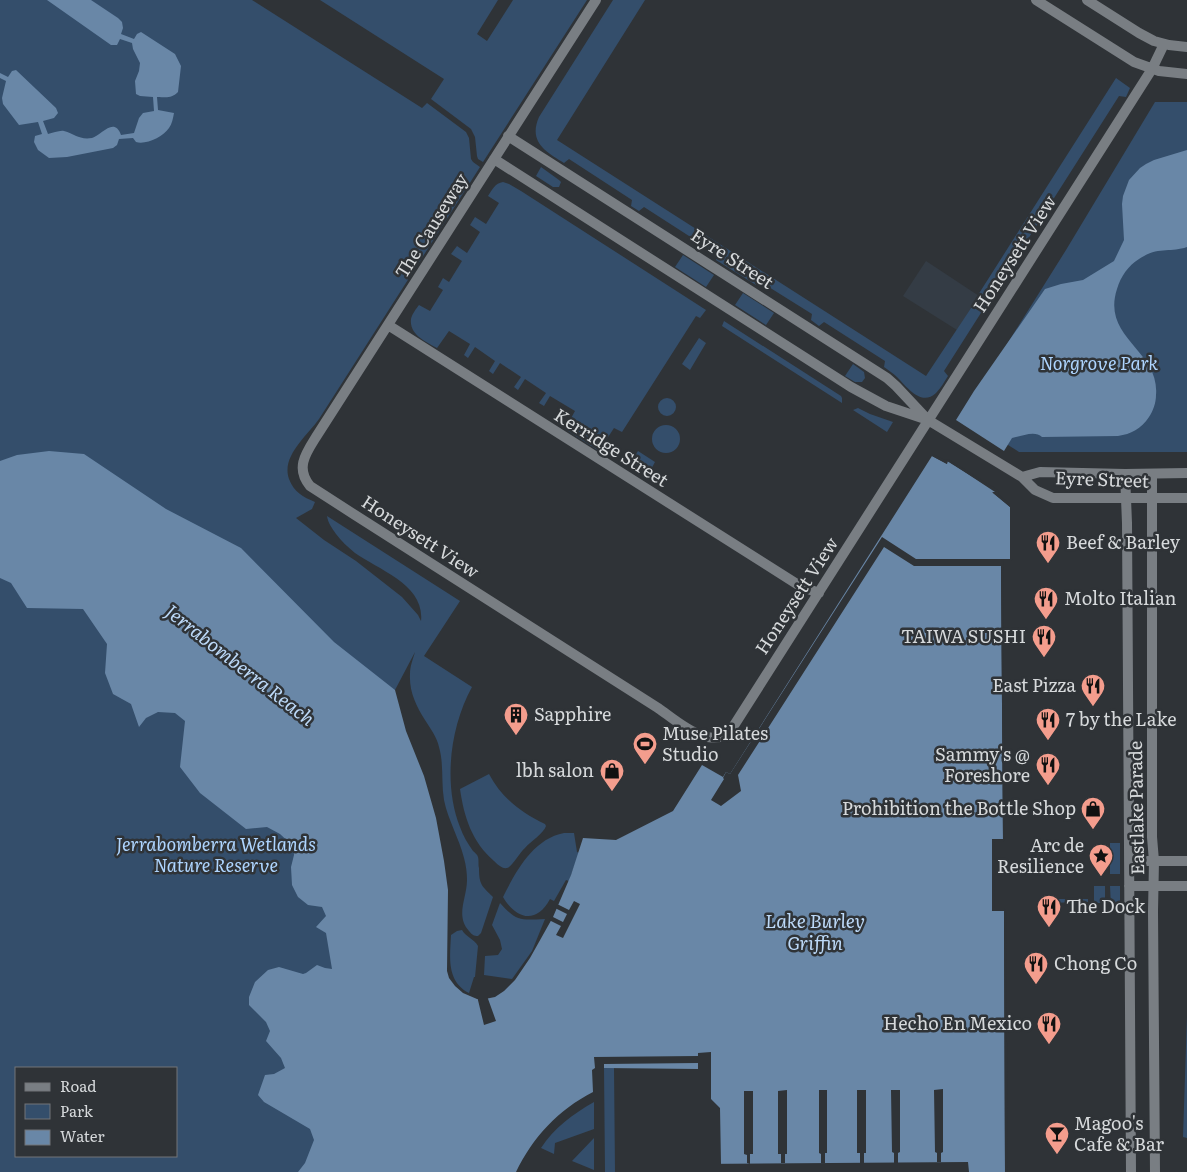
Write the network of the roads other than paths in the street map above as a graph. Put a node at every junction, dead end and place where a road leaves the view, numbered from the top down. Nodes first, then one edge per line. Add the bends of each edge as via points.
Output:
1 (596, 0) edge
2 (1036, 0) edge
3 (1087, 0) edge
4 (1164, 44) junction
5 (1187, 46) edge
6 (1152, 69) junction
7 (1187, 74) edge
8 (508, 136) junction
9 (494, 159) junction
10 (388, 325) junction
11 (928, 420) junction
12 (302, 471) joint
13 (1187, 473) edge
14 (1125, 474) junction
15 (1152, 474) junction
16 (1022, 477) junction
17 (1126, 498) junction
18 (1152, 498) junction
19 (1187, 498) edge
20 (819, 593) junction
21 (1187, 860) edge
22 (1129, 861) junction
23 (1154, 861) junction
24 (1129, 886) junction
25 (1154, 886) junction
26 (1187, 886) edge
27 (1131, 1172) edge
28 (1156, 1172) edge

1 - 8 street, The Causeway
2 - 6 street via 1129,59
3 - 4 street via 1144,36
4 - 5 street
4 - 6 street, Honeysett View
6 - 7 street
6 - 11 street, Honeysett View
8 - 9 street, The Causeway
8 - 11 street, Eyre Street via 887,378
9 - 10 street, The Causeway
9 - 11 street, Eyre Street via 851,386 886,406
10 - 12 street, The Causeway via 310,447
10 - 20 street, Kerridge Street via 800,586
11 - 16 street, Eyre Street
11 - 20 street, Honeysett View
12 - 20 street, Honeysett View via 308,483 324,495 703,736 719,737 731,730
13 - 15 street, Eyre Street
14 - 15 street, Eyre Street
14 - 16 street, Eyre Street via 1040,472
14 - 17 street, Eastlake Parade
15 - 18 street, Eastlake Parade
16 - 17 street, Eyre Street via 1035,490 1053,498
17 - 18 street, Eyre Street
17 - 22 street, Eastlake Parade
18 - 19 street, Eyre Street
18 - 23 street, Eastlake Parade
21 - 23 street
22 - 23 street
22 - 24 street, Eastlake Parade
23 - 25 street, Eastlake Parade
24 - 25 street
24 - 27 street, Eastlake Parade
25 - 26 street
25 - 28 street, Eastlake Parade

